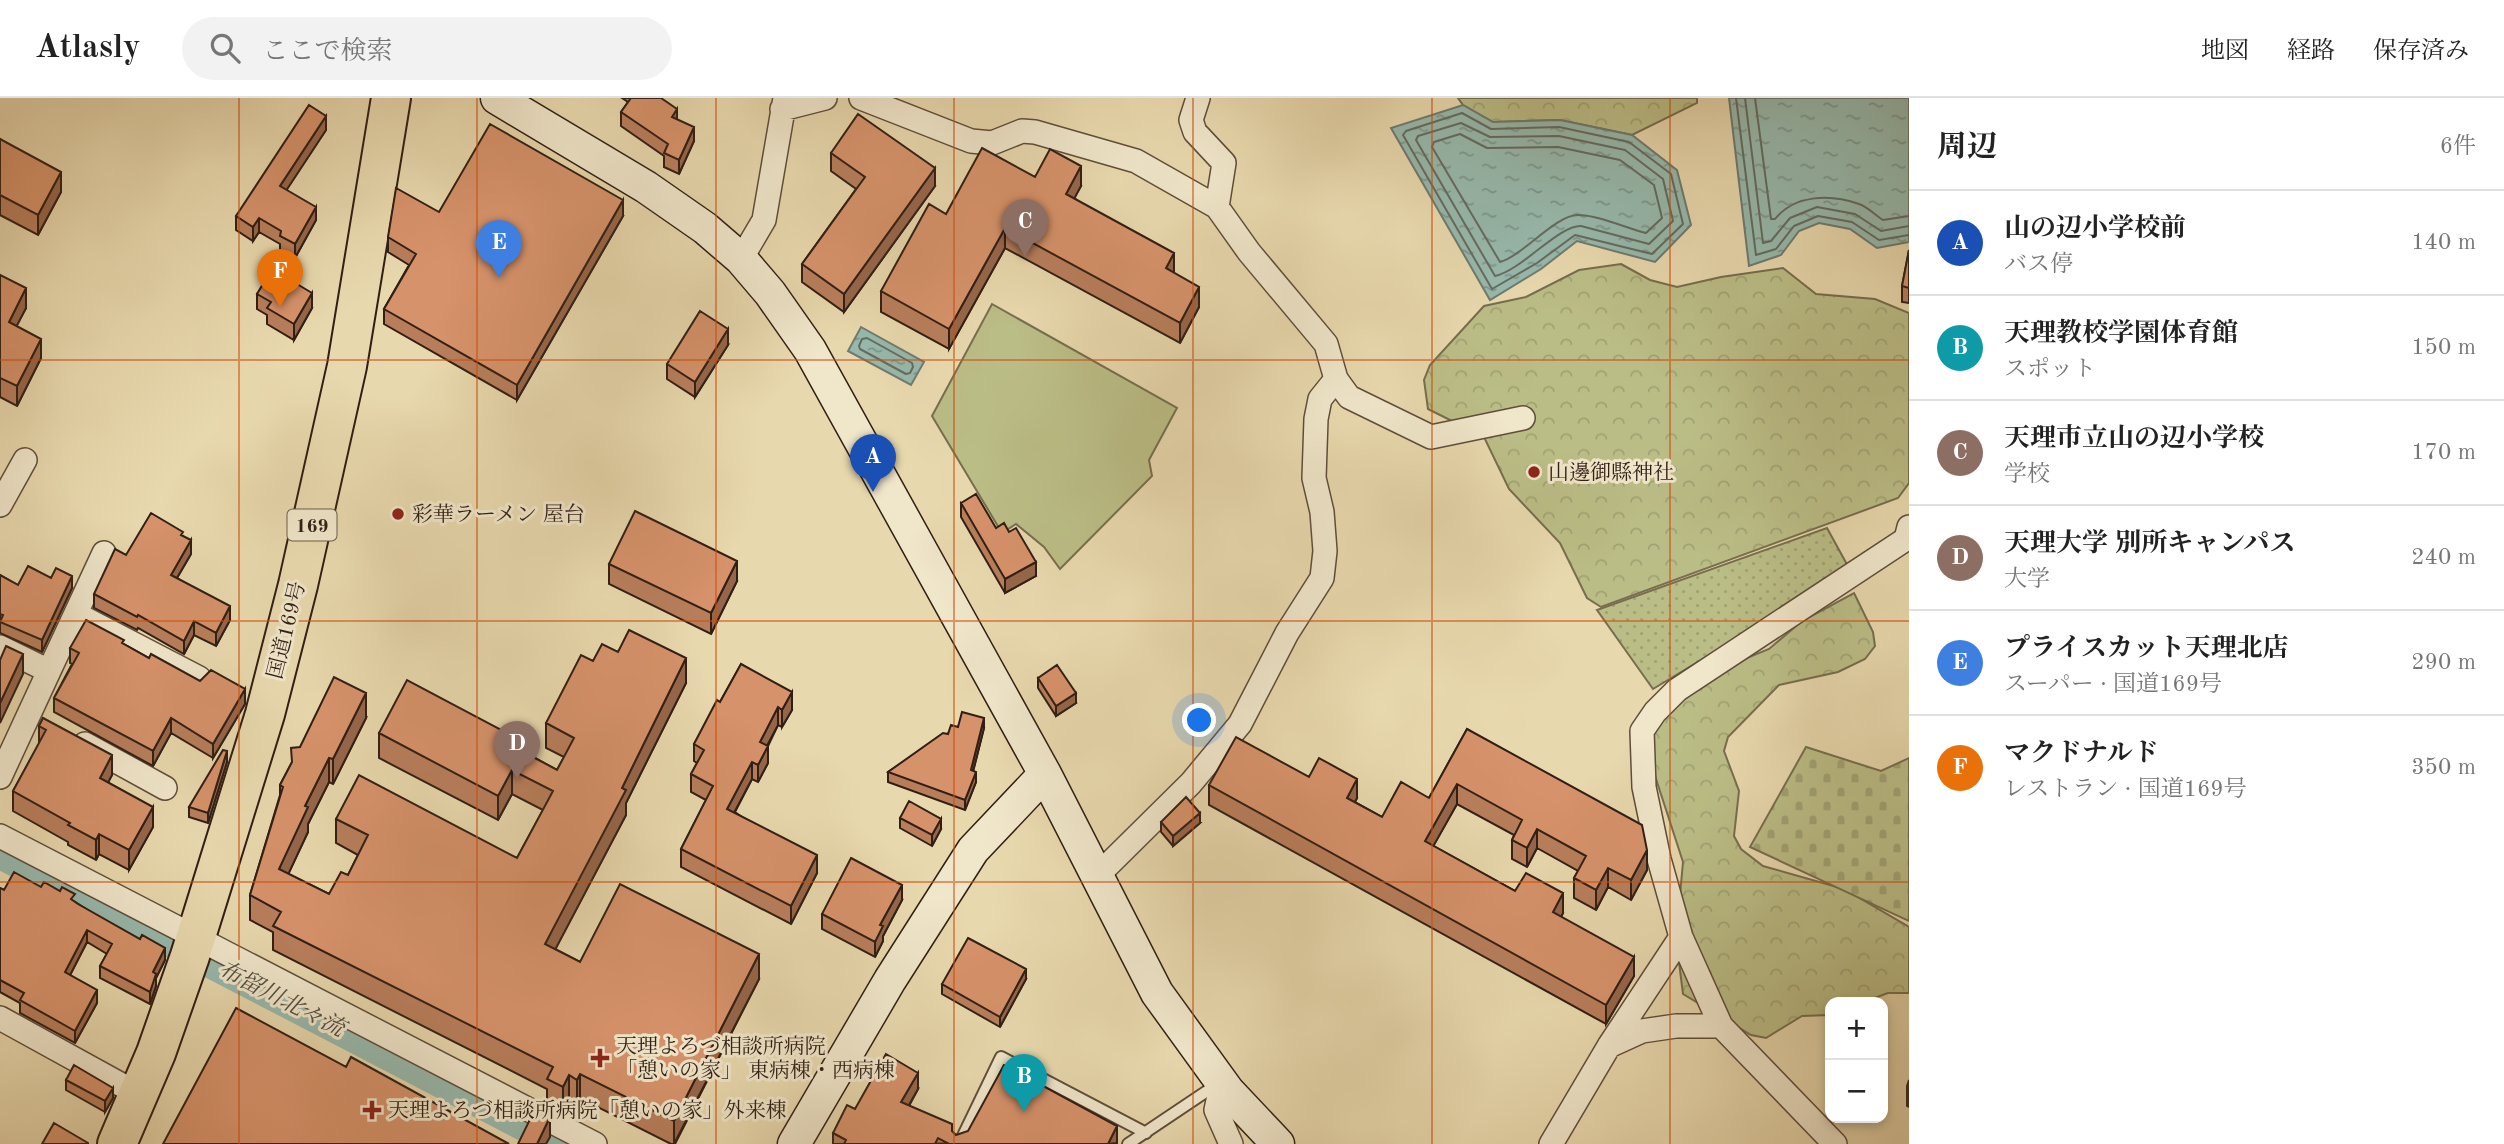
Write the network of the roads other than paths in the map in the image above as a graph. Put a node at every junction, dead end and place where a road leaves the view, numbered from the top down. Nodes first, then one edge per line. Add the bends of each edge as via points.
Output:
1 (391, 98) edge
2 (497, 98) edge
3 (825, 98) edge
4 (862, 98) edge
5 (1198, 98) edge
6 (784, 103) edge
7 (1217, 207) junction
8 (741, 259) junction
9 (1336, 379) junction
10 (1523, 418) dead end
11 (25, 460) dead end
12 (0, 505) edge
13 (1909, 527) edge
14 (104, 553) dead end
15 (76, 614) junction
16 (0, 647) edge
17 (48, 671) junction
18 (199, 678) edge
19 (67, 735) edge
20 (1045, 774) junction
21 (0, 777) edge
22 (165, 788) dead end
23 (0, 836) edge
24 (1098, 875) junction
25 (1681, 937) junction
26 (193, 946) junction
27 (0, 1018) edge
28 (1721, 1026) junction
29 (1609, 1045) junction
30 (1222, 1082) junction
31 (138, 1094) junction
32 (1146, 1133) junction
33 (117, 1144) edge
34 (595, 1144) edge
35 (794, 1144) edge
36 (959, 1144) edge
37 (1128, 1144) edge
38 (1231, 1144) edge
39 (1278, 1144) edge
40 (1550, 1144) edge
41 (1835, 1144) edge

1 - 26 highway, 国道169号 / 169 via 347,366 316,509 265,714
2 - 8 street via 646,187
3 - 6 street
4 - 7 street via 971,141 992,143 1022,131 1035,132 1136,161
5 - 7 street via 1191,120 1195,132 1224,163
6 - 8 street via 764,220
7 - 9 street via 1326,344
8 - 20 street via 810,350
9 - 10 street via 1349,397 1431,437
9 - 24 street via 1320,399 1316,419 1314,478 1322,512 1322,578 1287,633 1240,724 1191,783
11 - 12 street
13 - 25 street via 1906,539 1677,690 1642,732 1644,787
14 - 15 street
15 - 17 street
15 - 18 street
16 - 17 street
17 - 21 street via 36,718
19 - 22 street
20 - 24 street
20 - 35 street via 973,850
23 - 26 street
24 - 30 street via 1157,993
25 - 28 street
25 - 29 street
26 - 31 highway, 国道169号 / 169
26 - 34 street
27 - 31 street
28 - 29 street via 1642,1031
28 - 41 street
29 - 40 street
30 - 32 lane
30 - 38 street via 1216,1110
30 - 39 street
31 - 33 highway, 国道169号 / 169
32 - 36 lane via 1001,1057
32 - 37 lane

